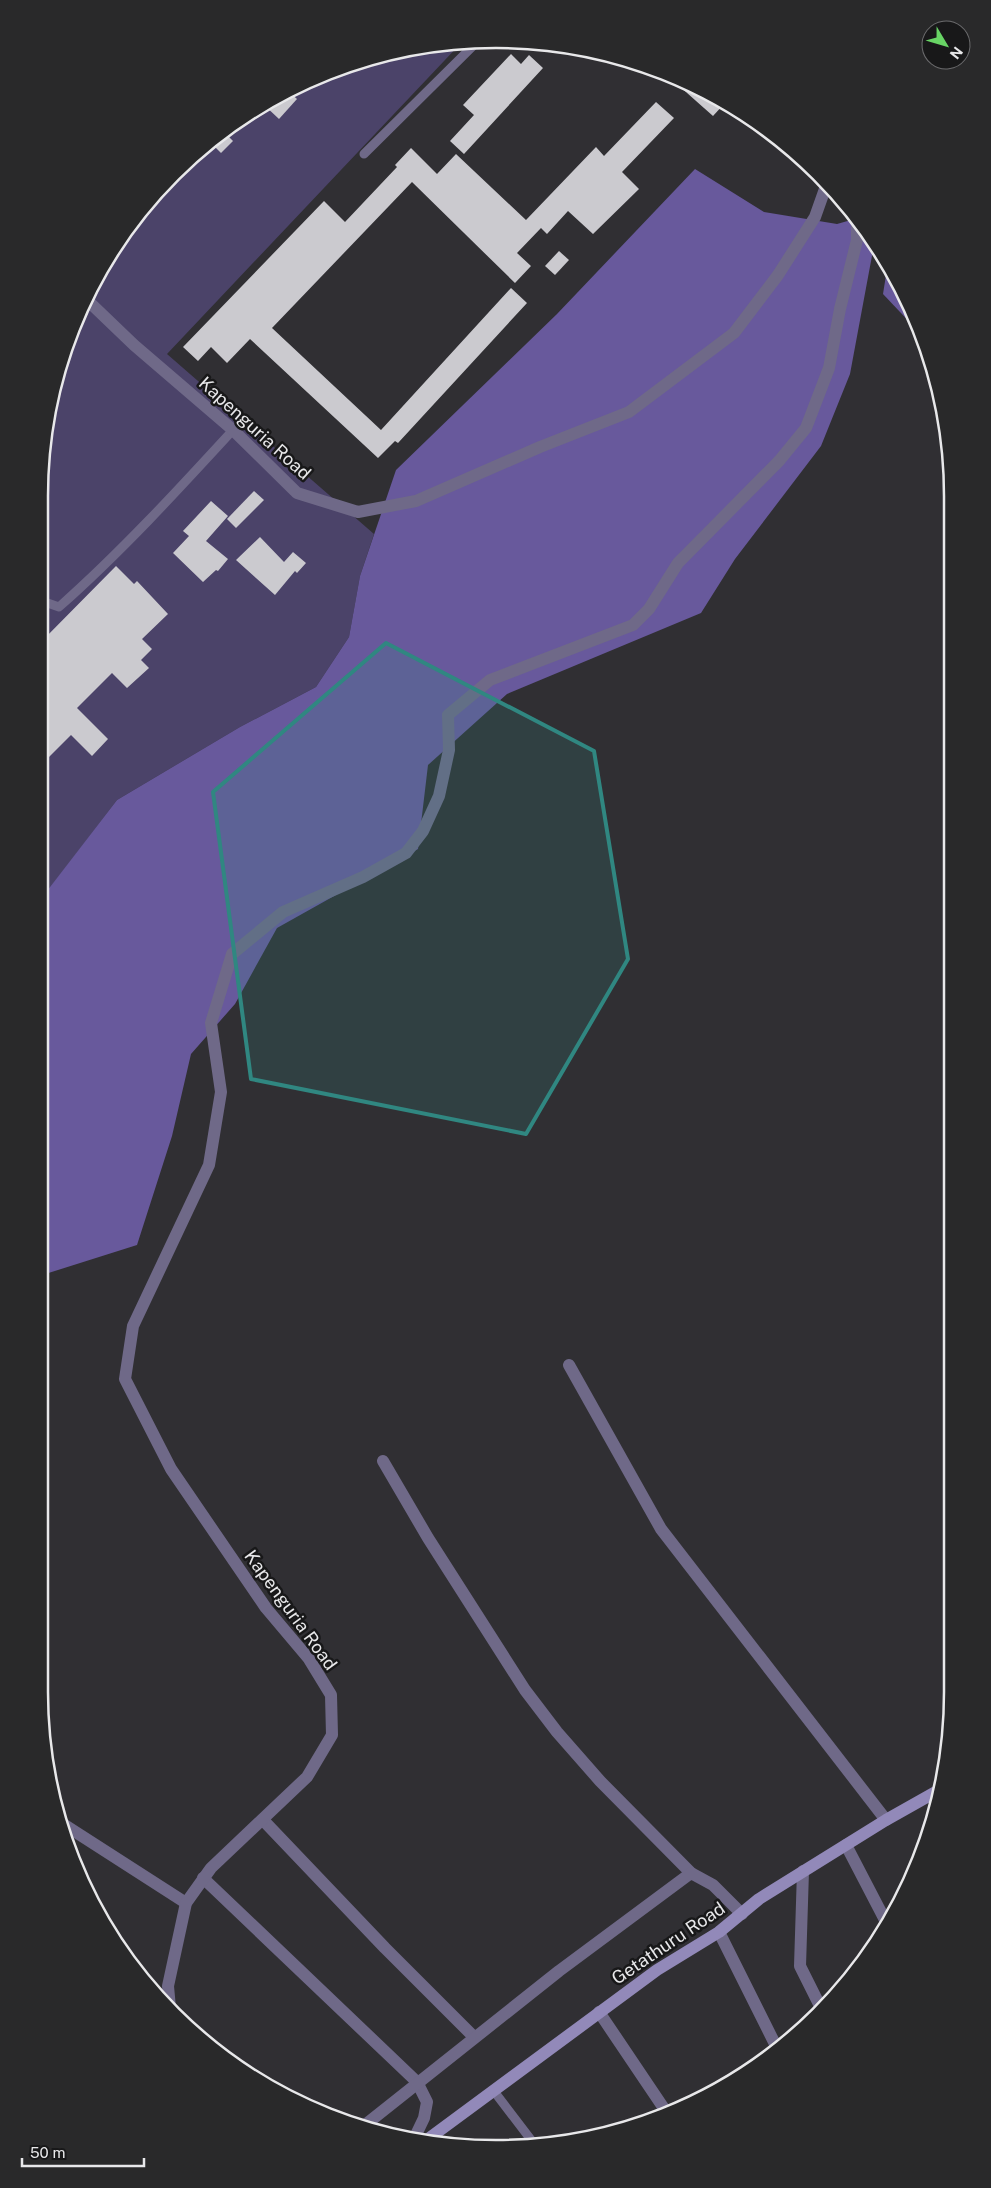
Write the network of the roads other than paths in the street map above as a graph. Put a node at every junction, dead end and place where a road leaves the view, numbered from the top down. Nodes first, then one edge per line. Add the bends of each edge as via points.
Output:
1 (471, 48) edge
2 (364, 154) dead end
3 (824, 192) edge
4 (857, 231) edge
5 (91, 303) edge
6 (233, 430) junction
7 (48, 603) edge
8 (570, 1366) dead end
9 (383, 1461) dead end
10 (931, 1794) edge
11 (264, 1820) junction
12 (886, 1820) junction
13 (68, 1827) edge
14 (846, 1845) junction
15 (803, 1871) junction
16 (691, 1872) junction
17 (203, 1878) junction
18 (186, 1903) junction
19 (742, 1914) junction
20 (883, 1916) edge
21 (719, 1932) junction
22 (169, 1999) edge
23 (818, 2002) edge
24 (599, 2012) junction
25 (474, 2037) junction
26 (774, 2043) edge
27 (417, 2082) junction
28 (493, 2090) junction
29 (663, 2108) edge
30 (369, 2122) edge
31 (417, 2133) edge
32 (432, 2136) edge
33 (531, 2139) edge

1 - 2 lane
3 - 6 street, Kapenguria Road via 815,217 778,275 734,333 629,412 416,501 358,512 297,493
4 - 11 street, Kapenguria Road via 829,368 806,428 779,461 678,563 650,609 633,625 490,680 448,715 450,750 439,796 423,830 406,853 363,877 283,912 232,954 212,1024 221,1092 209,1165 133,1326 124,1378 171,1469 266,1608 309,1659 331,1695 332,1735 306,1777
5 - 6 street, Kapenguria Road via 134,345
6 - 7 lane via 134,536 66,601 59,607
8 - 12 street via 661,1529
9 - 16 street via 525,1690 556,1732
10 - 12 main road, Getathuru Road
11 - 17 street, Kapenguria Road
11 - 25 street
12 - 14 main road, Getathuru Road
13 - 18 street
14 - 15 main road, Getathuru Road
14 - 20 street
15 - 19 main road, Getathuru Road via 759,1898
15 - 23 street via 800,1966
16 - 19 street via 712,1885
16 - 25 street
17 - 18 street, Kapenguria Road
17 - 27 street
18 - 22 street, Kapenguria Road via 168,1986
19 - 21 main road, Getathuru Road
21 - 24 main road, Getathuru Road via 657,1970
21 - 26 street
24 - 28 main road, Getathuru Road
24 - 29 street
25 - 27 street
27 - 30 street
27 - 31 street via 427,2102
28 - 32 main road, Getathuru Road
28 - 33 lane

